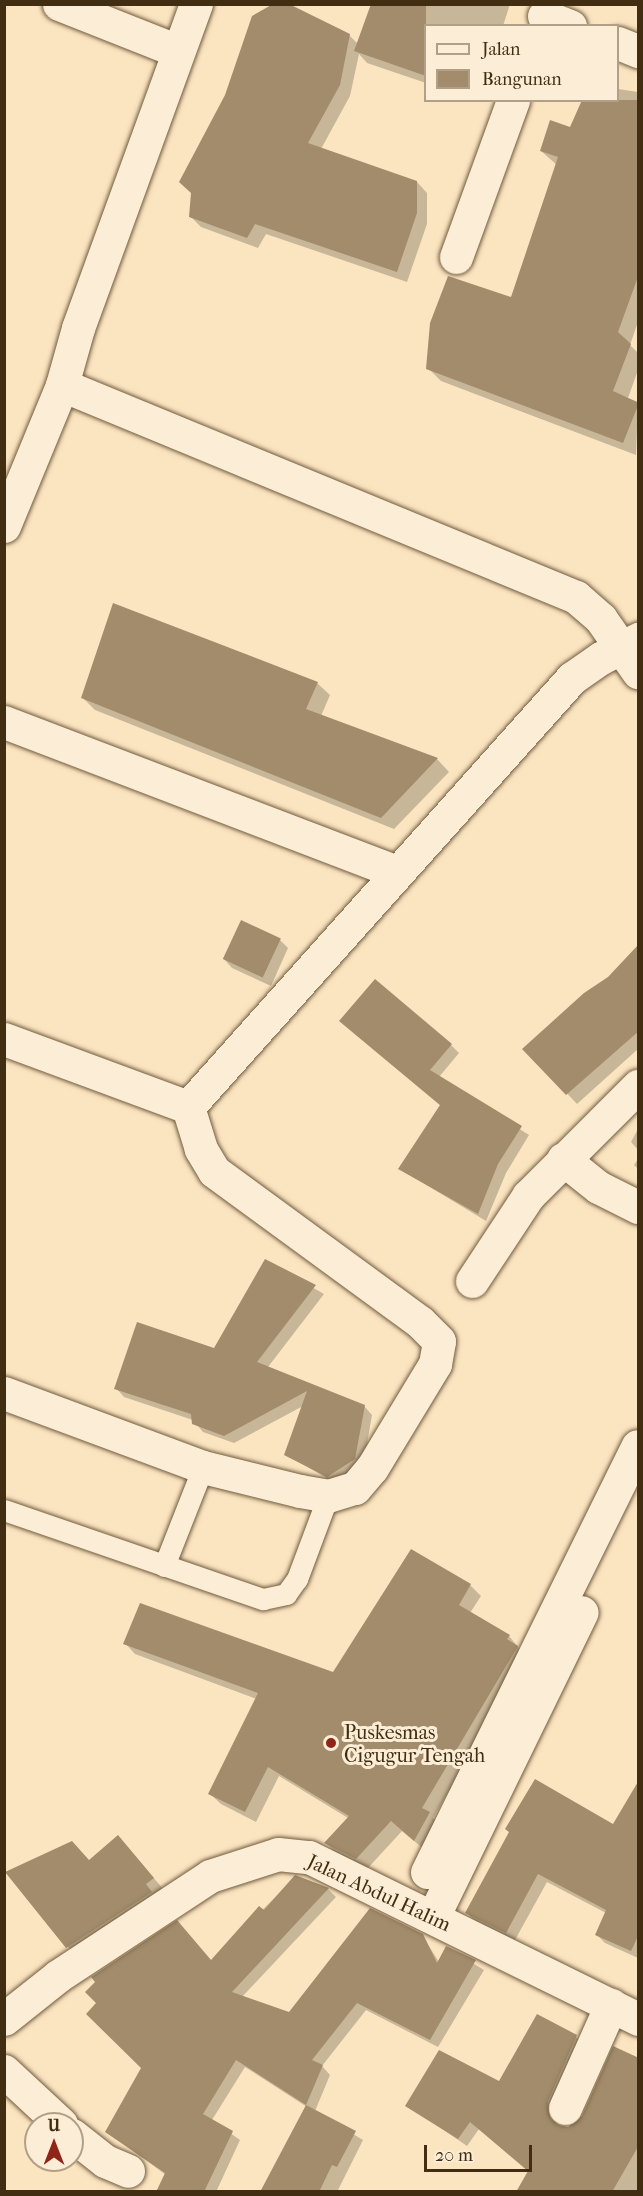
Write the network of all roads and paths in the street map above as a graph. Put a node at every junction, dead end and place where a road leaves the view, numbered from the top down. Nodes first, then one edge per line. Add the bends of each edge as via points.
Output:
1 (59, 4) edge
2 (196, 4) edge
3 (619, 43) edge
4 (178, 51) junction
5 (639, 51) edge
6 (512, 102) edge
7 (456, 257) dead end
8 (62, 385) junction
9 (4, 526) edge
10 (633, 652) edge
11 (4, 722) edge
12 (396, 872) junction
13 (4, 1039) edge
14 (639, 1086) edge
15 (188, 1107) junction
16 (563, 1159) junction
17 (639, 1207) edge
18 (472, 1281) dead end
19 (4, 1393) edge
20 (639, 1446) edge
21 (203, 1467) junction
22 (328, 1496) junction
23 (639, 1496) edge
24 (4, 1510) edge
25 (164, 1566) junction
26 (428, 1872) dead end
27 (433, 1917) junction
28 (625, 2012) edge
29 (4, 2019) edge
30 (4, 2071) edge
31 (565, 2108) dead end
32 (48, 2112) edge
33 (84, 2144) edge
34 (128, 2171) dead end

1 - 4 street
2 - 4 street
3 - 5 street
4 - 8 street via 78,328
6 - 7 street
8 - 9 street
8 - 10 street via 576,597
10 - 12 street via 572,678
11 - 12 street
12 - 15 street
13 - 15 street
14 - 16 street
15 - 22 street via 201,1149 214,1171 420,1322 439,1341 435,1364 372,1468 355,1488
16 - 17 street via 598,1188
16 - 18 street via 528,1196
19 - 21 street
20 - 26 street
21 - 22 street
21 - 25 lane
22 - 25 lane via 297,1579 286,1594 263,1599
23 - 27 street
24 - 25 lane
27 - 28 street, Jalan Abdul Halim
27 - 29 street, Jalan Abdul Halim via 309,1857 278,1854 249,1860 210,1876 129,1927
28 - 31 street
30 - 32 street
33 - 34 street via 105,2161

